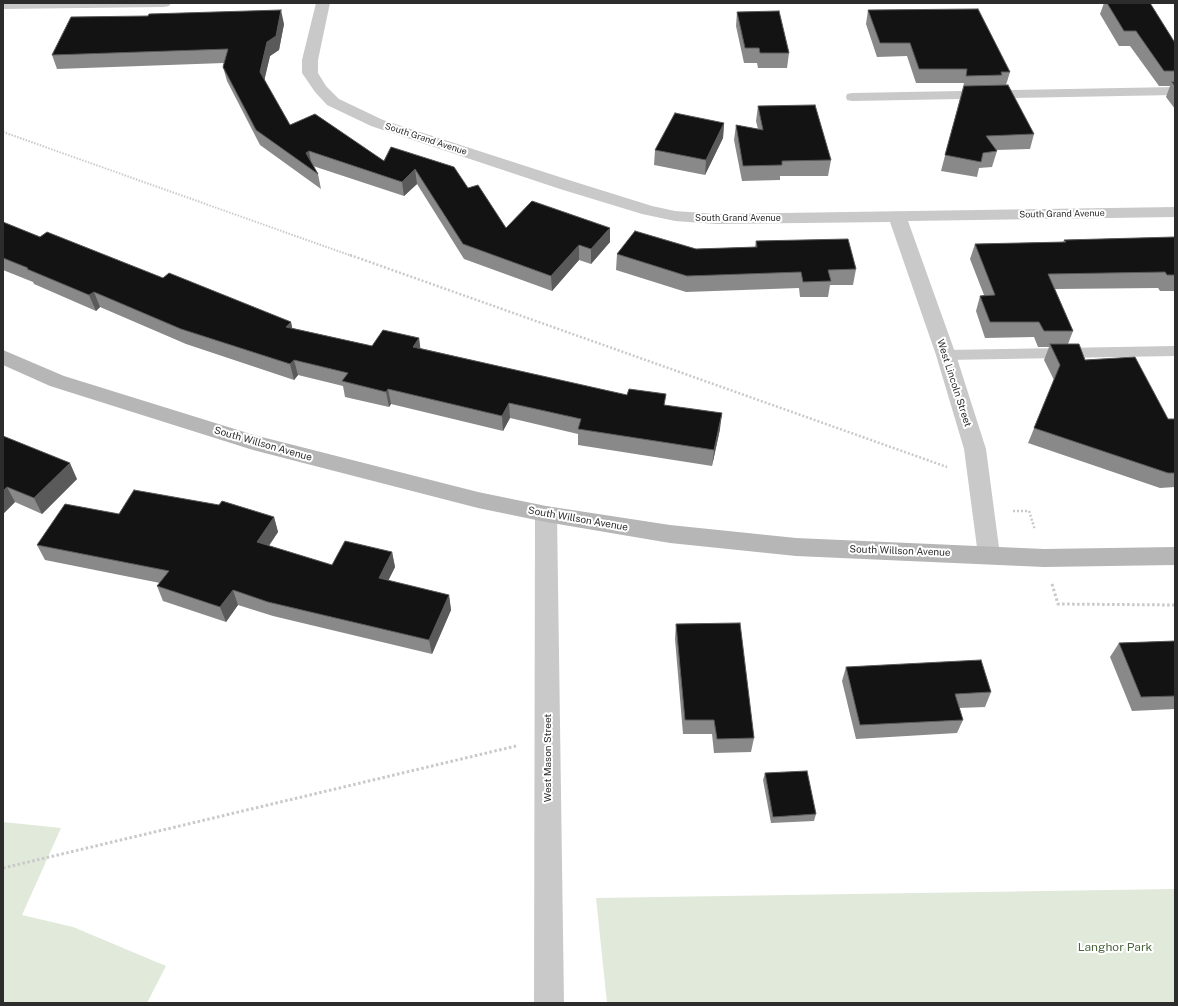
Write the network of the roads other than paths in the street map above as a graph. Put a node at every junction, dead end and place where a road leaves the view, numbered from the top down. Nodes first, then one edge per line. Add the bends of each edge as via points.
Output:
1 (164, 3) edge
2 (323, 3) edge
3 (3, 5) edge
4 (1175, 91) edge
5 (852, 97) dead end
6 (1175, 212) edge
7 (898, 216) junction
8 (1175, 351) edge
9 (946, 355) junction
10 (3, 357) edge
11 (546, 514) junction
12 (989, 555) junction
13 (1175, 556) edge
14 (549, 1003) edge

1 - 3 street
2 - 7 street, South Grand Avenue via 310,60 310,73 320,89 333,102 377,123 566,185 675,216 716,219
4 - 5 lane
6 - 7 street, South Grand Avenue
7 - 9 street, West Lincoln Street
8 - 9 lane
9 - 12 street, West Lincoln Street via 975,449
10 - 11 main road, South Willson Avenue via 56,380 253,442 478,500
11 - 12 main road, South Willson Avenue via 670,534 796,547
11 - 14 street, West Mason Street
12 - 13 main road, South Willson Avenue via 1044,558

